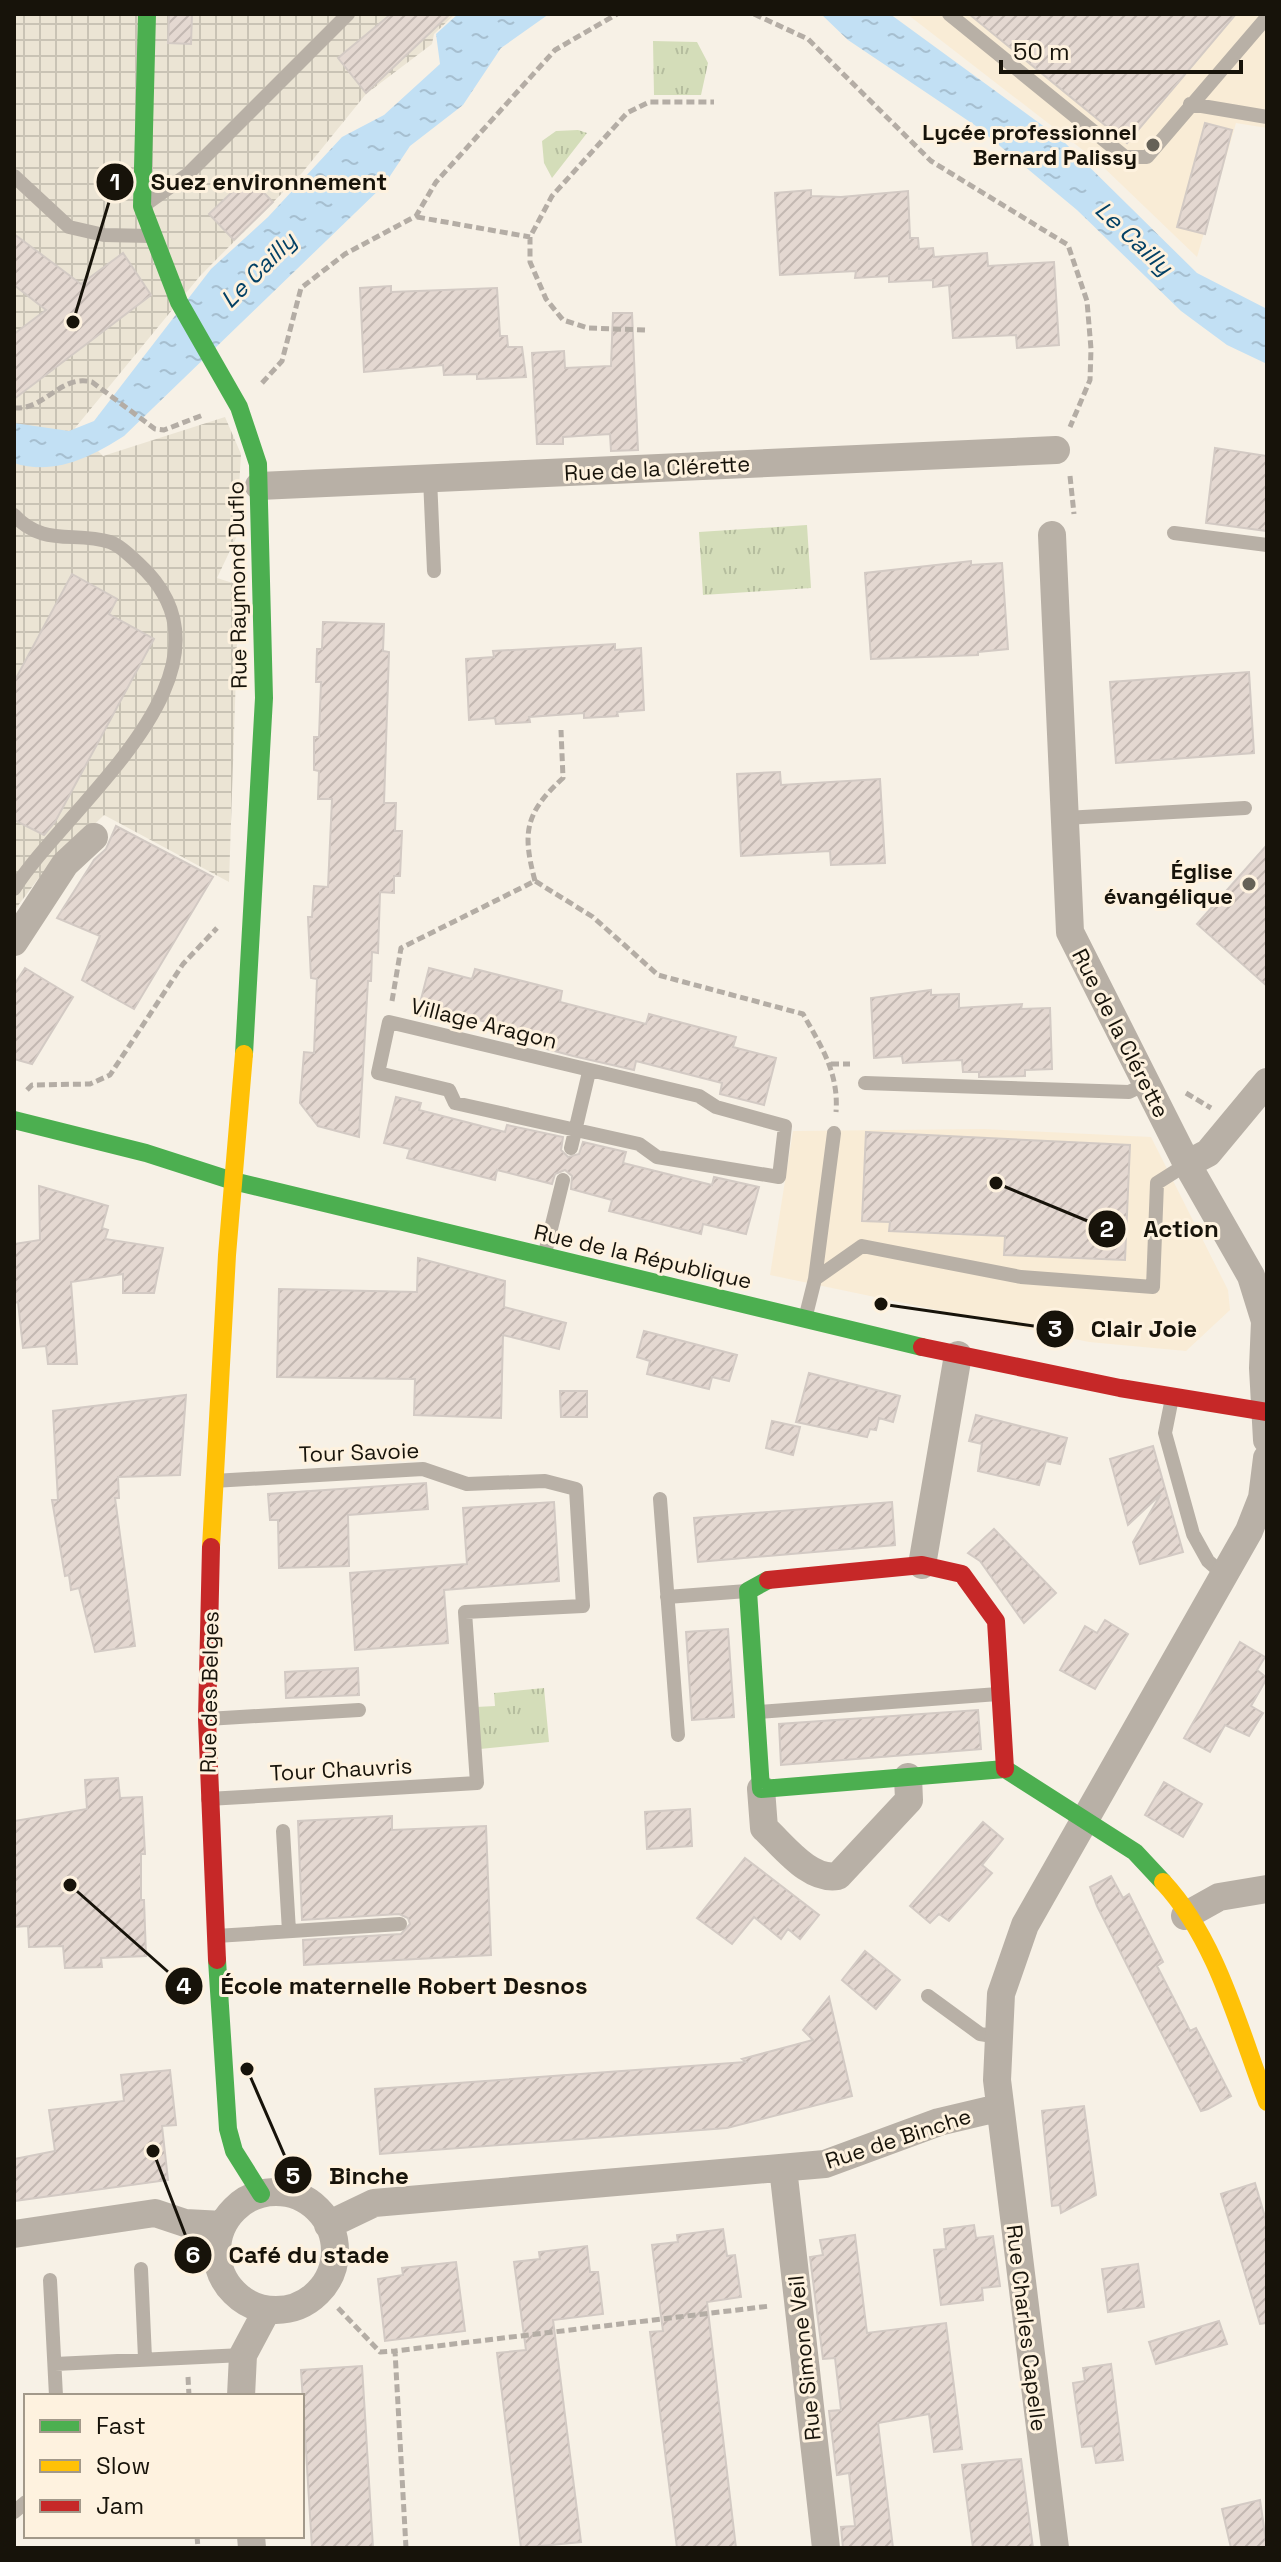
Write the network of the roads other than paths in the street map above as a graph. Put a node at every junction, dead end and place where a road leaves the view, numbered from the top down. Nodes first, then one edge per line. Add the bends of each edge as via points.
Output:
1 (147, 14) edge
2 (348, 14) edge
3 (949, 14) edge
4 (1267, 17) edge
5 (1190, 104) junction
6 (1267, 117) edge
7 (14, 176) edge
8 (142, 206) junction
9 (151, 236) junction
10 (1056, 450) dead end
11 (430, 478) junction
12 (259, 486) junction
13 (14, 515) edge
14 (1174, 533) dead end
15 (1052, 535) dead end
16 (1267, 545) edge
17 (434, 571) dead end
18 (1245, 808) dead end
19 (1065, 818) junction
20 (94, 837) dead end
21 (14, 889) edge
22 (14, 942) edge
23 (589, 1072) junction
24 (1267, 1082) edge
25 (865, 1083) dead end
26 (1146, 1084) junction
27 (14, 1120) edge
28 (575, 1129) junction
29 (834, 1133) road end
30 (571, 1148) dead end
31 (1187, 1164) junction
32 (563, 1180) dead end
33 (233, 1181) junction
34 (544, 1257) junction
35 (815, 1279) junction
36 (805, 1319) junction
37 (958, 1355) junction
38 (1172, 1398) junction
39 (1266, 1421) edge
40 (1267, 1458) edge
41 (213, 1481) junction
42 (660, 1499) dead end
43 (922, 1565) junction
44 (1225, 1576) junction
45 (748, 1591) junction
46 (667, 1597) junction
47 (1000, 1693) junction
48 (359, 1710) dead end
49 (755, 1712) junction
50 (207, 1719) junction
51 (678, 1735) dead end
52 (1005, 1769) junction
53 (908, 1777) junction
54 (477, 1783) joint
55 (761, 1789) junction
56 (208, 1799) junction
57 (1083, 1820) junction
58 (283, 1831) dead end
59 (1267, 1889) edge
60 (1185, 1916) junction
61 (400, 1924) dead end
62 (289, 1931) junction
63 (215, 1936) junction
64 (928, 1996) dead end
65 (999, 2037) junction
66 (1267, 2102) edge
67 (998, 2108) junction
68 (783, 2168) junction
69 (261, 2194) junction
70 (223, 2225) junction
71 (328, 2225) junction
72 (14, 2234) edge
73 (141, 2269) dead end
74 (50, 2280) dead end
75 (267, 2310) junction
76 (243, 2355) junction
77 (145, 2358) junction
78 (55, 2364) junction
79 (56, 2394) edge
80 (241, 2394) edge
81 (826, 2548) edge
82 (1055, 2548) edge

1 - 8 street, Rue Raymond Duflo
2 - 8 lane via 187,175
3 - 5 lane via 1125,157 1147,157
4 - 5 lane
5 - 6 lane
7 - 9 lane via 69,227 104,235
8 - 9 street, Rue Raymond Duflo
9 - 12 street, Rue Raymond Duflo via 179,302 239,407 258,464
10 - 11 street, Rue de la Clérette
11 - 12 street, Rue de la Clérette
11 - 17 lane
12 - 33 street, Rue Raymond Duflo via 264,698
13 - 21 lane via 44,537 113,542 142,566 169,603 177,641 165,696 85,807
14 - 16 lane
15 - 19 street, Rue de la Clérette
18 - 19 lane
19 - 26 street, Rue de la Clérette via 1070,932
20 - 22 street via 65,864
23 - 28 lane
23 - 28 lane, Village Aragon via 699,1096 716,1107 785,1126 779,1177 657,1157 639,1144
23 - 28 lane, Village Aragon via 389,1022 378,1073 449,1090 455,1103
24 - 31 street via 1208,1153
25 - 26 lane via 1129,1092
26 - 31 street, Rue de la Clérette
27 - 33 street, Rue de la République
28 - 30 lane
29 - 35 lane
31 - 35 lane via 1157,1183 1153,1287 1021,1277 862,1246
31 - 39 street, Rue de la Clérette via 1260,1300
32 - 34 lane
33 - 34 street, Rue de la République
33 - 41 street, Rue des Belges
34 - 36 street, Rue de la République
35 - 36 lane
36 - 37 street, Rue de la République
37 - 38 street, Rue de la République
37 - 43 street
38 - 39 street, Rue de la République
38 - 44 lane via 1165,1433 1193,1534 1208,1561
40 - 44 street, Rue de Binche via 1262,1498
41 - 50 street, Rue des Belges
41 - 54 lane, Tour Savoie via 423,1469 467,1484 545,1481 576,1489 583,1606 465,1612
42 - 46 lane
43 - 45 street via 763,1580
43 - 47 street via 962,1574 996,1621
44 - 57 street, Rue de Binche
45 - 46 lane
45 - 49 street
46 - 51 lane
47 - 49 lane
47 - 52 street
48 - 50 lane
49 - 55 street
50 - 56 street, Rue des Belges
52 - 53 street
52 - 57 street
53 - 55 street
53 - 55 street via 909,1800 838,1876 826,1878 812,1872 764,1828
54 - 56 lane, Tour Chauvris
56 - 63 street, Rue des Belges
57 - 60 street via 1135,1852 1175,1895
57 - 65 street, Rue de Binche via 1025,1925 1001,1994
58 - 62 lane
59 - 60 street via 1219,1897
60 - 66 street via 1215,1966
61 - 62 lane
62 - 63 lane
63 - 69 street, Rue des Belges via 228,2129 234,2151
64 - 65 lane via 980,2034
65 - 67 street, Rue de Binche
67 - 68 street, Rue de Binche via 939,2122 825,2164
67 - 82 street, Rue Charles Capelle
68 - 71 street, Rue de Binche via 374,2203
68 - 81 street, Rue Simone Veil
69 - 70 street via 243,2202
69 - 71 street via 285,2192 305,2199
70 - 72 street via 185,2223 155,2213
70 - 75 street via 217,2245 223,2276 246,2302
71 - 75 street via 335,2242 334,2265 325,2285 299,2306
73 - 77 lane
74 - 78 lane
75 - 76 street
76 - 77 lane
76 - 80 street
77 - 78 lane
78 - 79 lane

